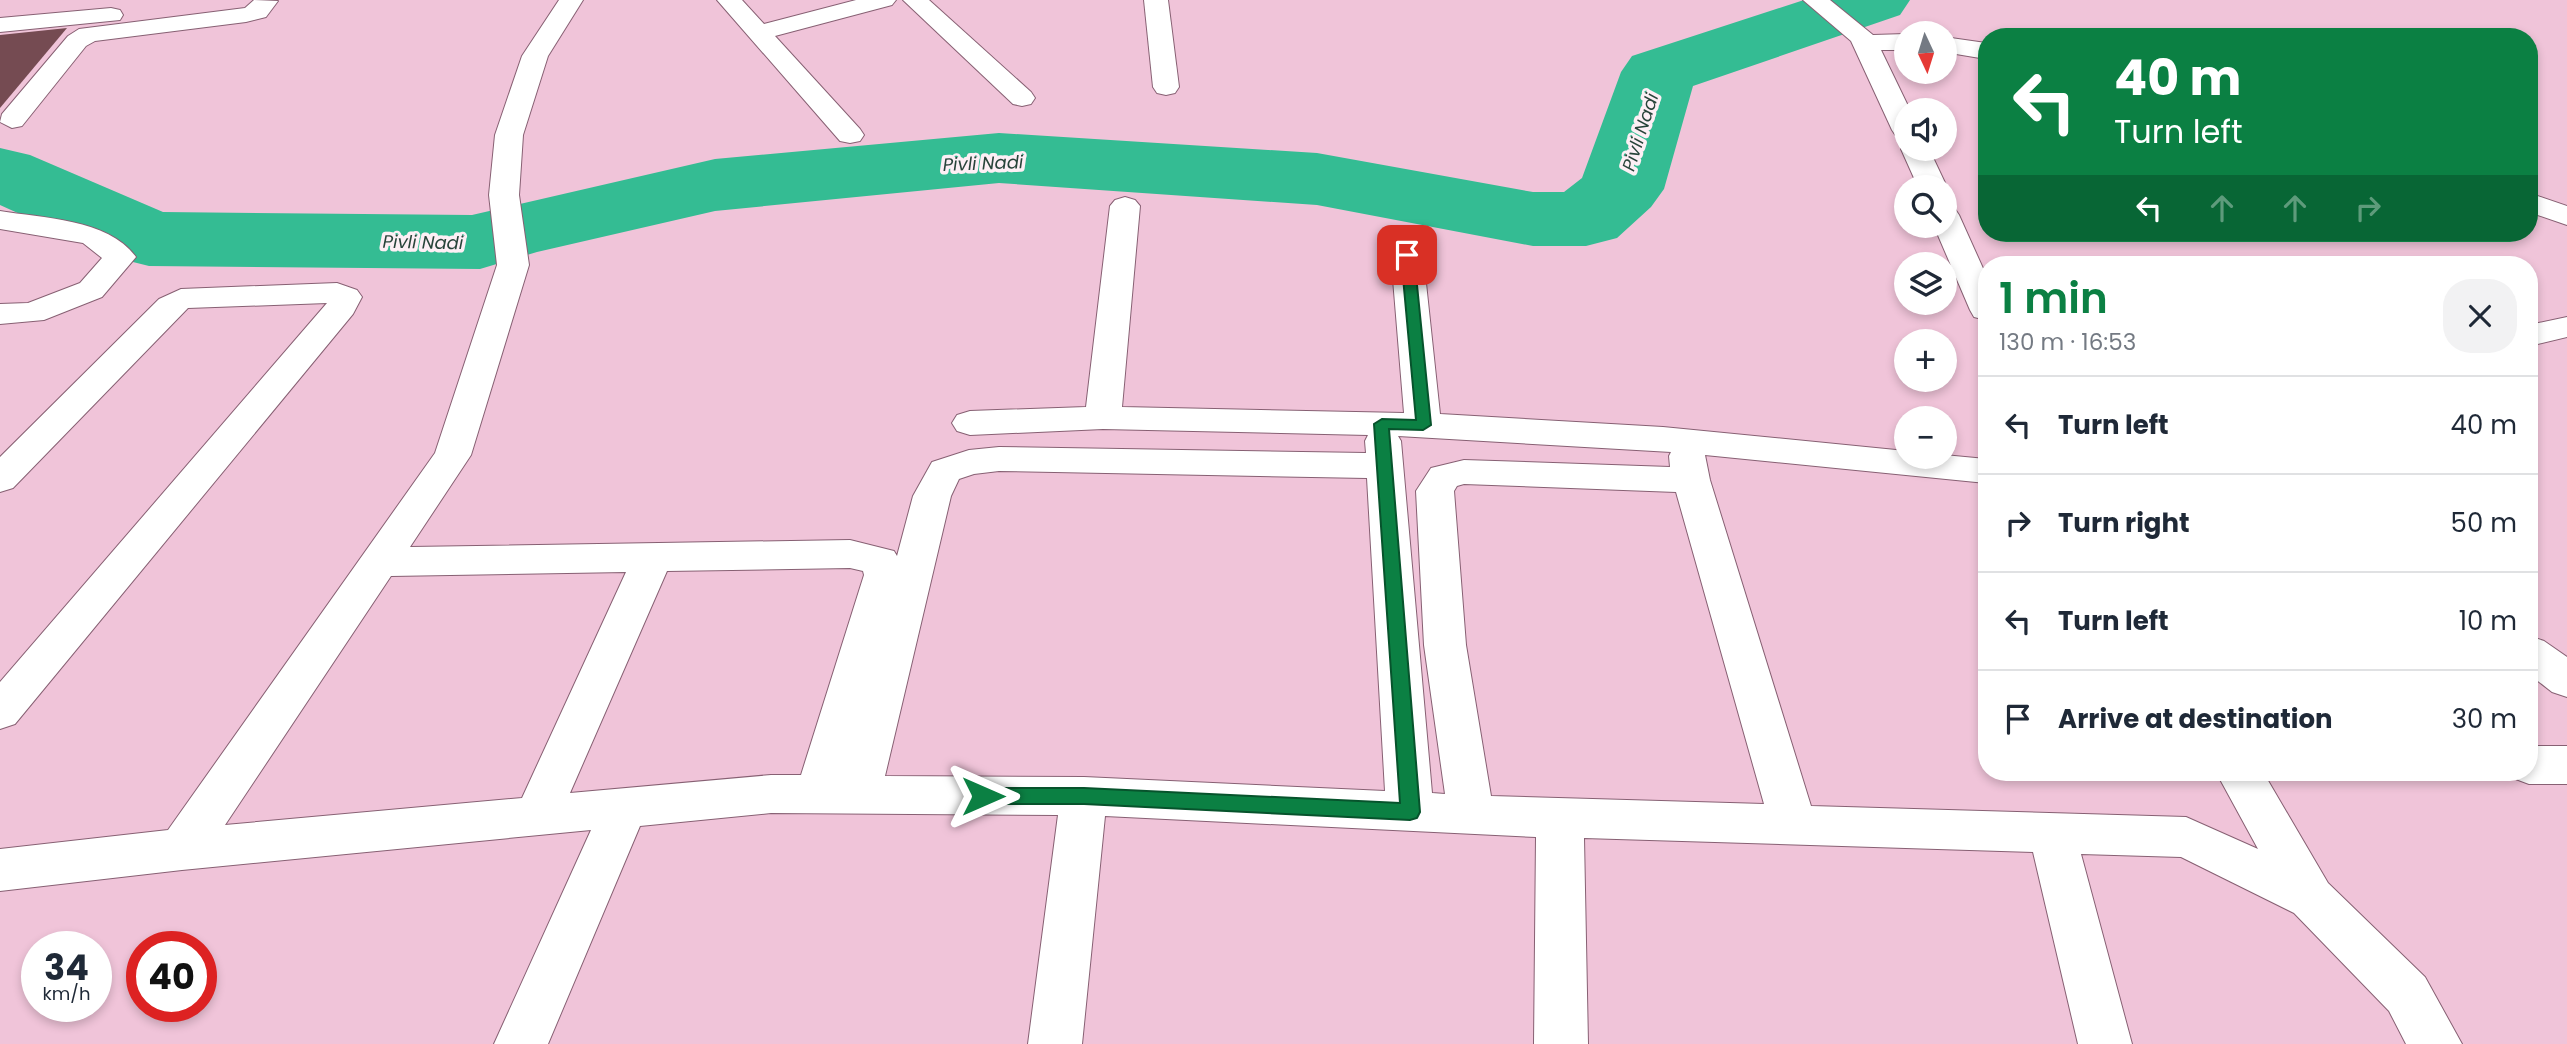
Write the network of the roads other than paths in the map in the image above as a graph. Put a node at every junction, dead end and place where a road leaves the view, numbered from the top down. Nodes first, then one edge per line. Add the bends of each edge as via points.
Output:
1 (274, 0) edge
2 (571, 0) edge
3 (729, 0) edge
4 (884, 0) edge
5 (915, 0) edge
6 (1156, 0) edge
7 (1815, 0) edge
8 (266, 1) edge
9 (116, 8) edge
10 (0, 25) edge
11 (759, 33) junction
12 (1863, 40) junction
13 (1894, 41) edge
14 (1957, 46) edge
15 (1978, 50) edge
16 (1167, 87) dead end
17 (1022, 98) dead end
18 (1894, 105) edge
19 (12, 120) dead end
20 (850, 135) dead end
21 (2538, 205) edge
22 (1125, 206) dead end
23 (2567, 216) edge
24 (0, 220) edge
25 (1954, 238) edge
26 (1407, 255) dead end
27 (1978, 292) edge
28 (0, 314) edge
29 (1103, 418) junction
30 (970, 423) dead end
31 (1382, 424) junction
32 (1423, 425) junction
33 (1687, 461) junction
34 (1385, 466) junction
35 (1978, 471) edge
36 (0, 479) edge
37 (653, 557) junction
38 (380, 562) junction
39 (2538, 659) edge
40 (2567, 680) edge
41 (0, 712) edge
42 (2538, 765) edge
43 (2567, 765) edge
44 (2244, 781) edge
45 (838, 795) junction
46 (1084, 796) junction
47 (624, 809) junction
48 (1410, 812) junction
49 (1471, 815) junction
50 (536, 817) junction
51 (1560, 817) junction
52 (1793, 823) junction
53 (2052, 832) junction
54 (182, 849) junction
55 (0, 870) edge
56 (2311, 898) junction
57 (522, 1044) edge
58 (1055, 1044) edge
59 (1562, 1044) edge
60 (2105, 1044) edge
61 (2435, 1044) edge

1 - 8 street
2 - 38 street via 535,56 509,135 504,195 513,265 453,455
3 - 11 street
4 - 11 street
5 - 17 street
6 - 16 street
7 - 12 street
8 - 9 street
8 - 19 street via 257,12 246,15 88,34 76,41
9 - 10 street
11 - 20 street
12 - 13 street
12 - 18 street
14 - 15 street
21 - 23 street
22 - 29 street
24 - 28 street via 92,236 120,257 91,290 33,313
25 - 27 street
26 - 32 street
29 - 30 street
29 - 31 street
31 - 32 street
31 - 34 street
32 - 33 street
33 - 35 street
33 - 49 street via 1464,472 1444,477 1435,491 1446,645
33 - 52 street
34 - 45 street via 999,459 969,462 945,471 932,496
34 - 48 street
36 - 41 street via 181,299 337,293 346,297
37 - 38 street
37 - 45 street via 850,554 880,561 884,575
37 - 50 street
38 - 54 street
39 - 40 street
42 - 43 street
44 - 56 street
45 - 46 street
45 - 47 street via 771,794
46 - 48 street
46 - 58 street
47 - 50 street
47 - 57 street
48 - 49 street
49 - 51 street
50 - 54 street
51 - 52 street
51 - 59 street
52 - 53 street
53 - 56 street via 2186,837
53 - 60 street
54 - 55 street
56 - 61 street via 2407,994

